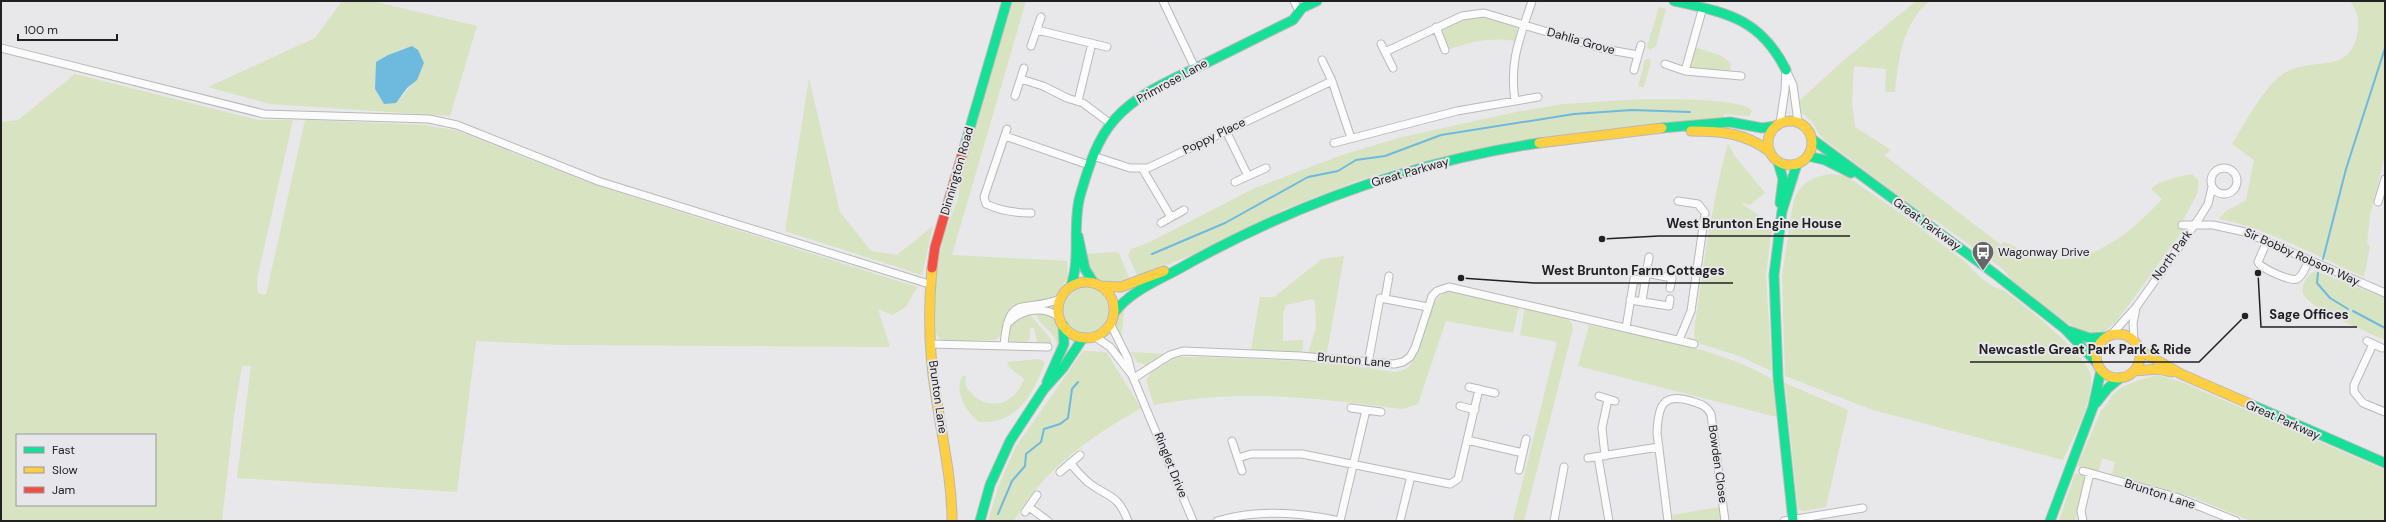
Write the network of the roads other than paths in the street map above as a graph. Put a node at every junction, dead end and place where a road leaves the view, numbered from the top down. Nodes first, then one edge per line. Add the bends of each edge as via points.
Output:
1 (1007, 1) edge
2 (1163, 1) edge
3 (1294, 1) edge
4 (1317, 1) edge
5 (1532, 1) edge
6 (1674, 1) edge
7 (1703, 7) junction
8 (1299, 11) junction
9 (1041, 17) dead end
10 (1524, 25) junction
11 (1436, 28) junction
12 (1037, 30) junction
13 (1092, 44) junction
14 (1381, 44) dead end
15 (1641, 45) dead end
16 (1032, 46) dead end
17 (1107, 47) dead end
18 (1, 48) edge
19 (1445, 50) dead end
20 (1385, 52) junction
21 (1638, 55) junction
22 (1322, 60) dead end
23 (1665, 64) dead end
24 (1024, 68) dead end
25 (1195, 68) junction
26 (1394, 68) dead end
27 (1634, 70) dead end
28 (1786, 70) junction
29 (1685, 71) junction
30 (1741, 76) dead end
31 (1021, 79) junction
32 (1332, 81) junction
33 (1015, 96) dead end
34 (1538, 97) dead end
35 (1078, 101) junction
36 (1515, 101) junction
37 (1798, 122) junction
38 (1111, 124) junction
39 (1778, 125) junction
40 (1226, 131) junction
41 (1634, 131) junction
42 (1352, 138) junction
43 (1812, 139) junction
44 (1334, 143) dead end
45 (1770, 151) junction
46 (1808, 156) junction
47 (1091, 160) junction
48 (1778, 162) junction
49 (1797, 164) junction
50 (1142, 168) junction
51 (1266, 168) dead end
52 (1248, 176) junction
53 (1865, 179) junction
54 (2385, 179) edge
55 (1235, 182) dead end
56 (2212, 186) junction
57 (2384, 189) edge
58 (2226, 195) junction
59 (1678, 201) dead end
60 (2378, 202) dead end
61 (2208, 204) junction
62 (1184, 210) dead end
63 (1782, 211) junction
64 (1031, 213) dead end
65 (1171, 217) junction
66 (1162, 223) dead end
67 (2182, 225) dead end
68 (2193, 225) junction
69 (1077, 231) junction
70 (2267, 241) junction
71 (1649, 256) dead end
72 (1198, 258) junction
73 (2309, 260) junction
74 (1389, 276) dead end
75 (1645, 277) junction
76 (929, 284) junction
77 (1097, 284) junction
78 (1071, 286) junction
79 (1670, 288) dead end
80 (2385, 293) edge
81 (1060, 298) junction
82 (1385, 299) junction
83 (1630, 300) junction
84 (1670, 300) dead end
85 (1642, 301) junction
86 (2136, 306) junction
87 (1428, 307) junction
88 (1114, 312) junction
89 (1058, 316) junction
90 (1110, 323) junction
91 (1007, 324) junction
92 (1062, 325) junction
93 (1626, 328) junction
94 (2065, 329) junction
95 (1094, 336) junction
96 (2109, 336) junction
97 (1083, 338) junction
98 (1679, 340) junction
99 (2134, 340) junction
100 (931, 344) junction
101 (1694, 344) dead end
102 (1004, 346) junction
103 (1048, 347) dead end
104 (2382, 348) dead end
105 (2139, 350) junction
106 (1368, 363) junction
107 (2099, 366) junction
108 (2134, 371) junction
109 (2181, 374) junction
110 (1133, 376) junction
111 (2120, 378) junction
112 (1469, 387) dead end
113 (1479, 389) junction
114 (1044, 390) junction
115 (1494, 393) dead end
116 (1599, 396) dead end
117 (1460, 406) dead end
118 (2093, 407) junction
119 (1352, 408) dead end
120 (1366, 410) junction
121 (1475, 410) junction
122 (1381, 412) dead end
123 (2385, 412) edge
124 (1526, 439) dead end
125 (1467, 440) junction
126 (1232, 441) dead end
127 (1659, 448) junction
128 (1523, 453) junction
129 (1080, 454) dead end
130 (1602, 456) junction
131 (1238, 458) junction
132 (1588, 458) dead end
133 (1070, 463) junction
134 (2385, 463) edge
135 (1353, 465) junction
136 (1564, 467) dead end
137 (1519, 470) dead end
138 (1242, 471) dead end
139 (1060, 472) dead end
140 (1411, 476) junction
141 (1037, 495) dead end
142 (1863, 508) dead end
143 (952, 521) edge
144 (980, 521) edge
145 (1048, 521) edge
146 (1128, 521) edge
147 (1193, 521) edge
148 (1217, 521) edge
149 (1400, 521) edge
150 (1554, 521) edge
151 (1610, 521) edge
152 (1668, 521) edge
153 (1725, 521) edge
154 (1790, 521) edge
155 (2050, 521) edge
156 (2084, 521) edge
157 (2236, 521) edge

1 - 76 street, Dinnington Road via 937,240
2 - 25 street
3 - 8 street
4 - 8 street, Primrose Lane
5 - 10 street
6 - 7 street
7 - 28 street via 1754,26 1770,41 1782,58
7 - 29 street
8 - 25 street, Primrose Lane via 1293,20
9 - 12 street
10 - 11 street, Dahlia Grove via 1476,13 1462,16
10 - 21 street, Dahlia Grove via 1604,50
10 - 36 street via 1513,62
11 - 19 street
11 - 20 street, Dahlia Grove
12 - 13 street
12 - 16 street
13 - 17 street
13 - 35 street
14 - 20 street
15 - 21 street
18 - 76 street via 264,114 429,119 457,125 598,181
20 - 26 street
21 - 27 street
22 - 32 street
23 - 29 street
24 - 31 street
25 - 38 street, Primrose Lane via 1138,99
28 - 37 street via 1793,84
28 - 39 street
29 - 30 street via 1722,78
31 - 33 street
31 - 35 street
32 - 40 street, Poppy Place
32 - 42 street
34 - 36 street
35 - 38 street via 1096,111
36 - 42 street via 1457,111
37 - 39 street, Great Parkway via 1788,121
37 - 43 street, Great Parkway via 1809,130
38 - 47 street, Primrose Lane
39 - 41 street, Great Parkway via 1762,128 1730,122
39 - 45 street via 1769,137
40 - 50 street, Poppy Place via 1148,168
40 - 52 street
41 - 45 street, Great Parkway via 1735,133 1756,140
41 - 72 street, Great Parkway via 1537,143 1466,156 1408,171 1347,191 1278,219
42 - 44 street
43 - 46 street via 1812,148
43 - 53 street, Great Parkway via 1838,156
45 - 48 street, Great Parkway
46 - 49 street
46 - 53 street, Great Parkway via 1825,160
47 - 50 street, Poppy Place
47 - 64 street, Poppy Place via 1006,133 984,197 986,204 1016,214
47 - 69 street, Primrose Lane via 1078,205
48 - 49 street via 1787,165
48 - 63 street via 1784,179 1780,201
49 - 63 street
50 - 65 street
51 - 52 street
52 - 55 street
53 - 94 street, Great Parkway
54 - 57 street
56 - 58 street via 2217,193
56 - 58 street, North Park via 2211,178 2216,171 2224,168 2233,171 2238,184 2234,191
56 - 61 street, North Park
57 - 60 street
58 - 61 street, North Park
59 - 98 street via 1698,204 1705,213 1691,311
61 - 68 street, North Park
62 - 65 street
63 - 154 street via 1774,276 1777,358
65 - 66 street
67 - 68 street, Sir Bobby Robson Way
68 - 70 street, Sir Bobby Robson Way via 2230,228
68 - 86 street, North Park
69 - 77 street, Primrose Lane via 1085,269
69 - 78 street, Primrose Lane via 1075,274
70 - 73 street, Sir Bobby Robson Way
70 - 73 street via 2258,262 2263,268 2290,279 2297,279
71 - 75 street
72 - 77 street, Great Parkway via 1121,287
72 - 88 street, Great Parkway via 1125,299
73 - 80 street, Sir Bobby Robson Way
74 - 82 street
75 - 79 street via 1672,278
75 - 83 street via 1634,279
75 - 85 street
76 - 100 street, Dinnington Road
77 - 78 street, Great Parkway via 1082,282
77 - 88 street via 1111,298
78 - 81 street
81 - 89 street
81 - 91 street via 1017,308 1009,315
82 - 87 street
82 - 106 street via 1380,298
83 - 85 street
83 - 93 street
84 - 85 street via 1669,306
86 - 96 street, North Park
86 - 99 street, North Park
87 - 93 street, Brunton Lane via 1436,291 1442,288 1458,288
87 - 106 street, Brunton Lane via 1410,357 1394,364
88 - 90 street, Great Parkway
89 - 91 street via 1046,310 1029,311
89 - 92 street
90 - 95 street
90 - 110 street via 1128,358
91 - 102 street
92 - 97 street via 1071,334
92 - 114 street via 1064,344
93 - 98 street, Brunton Lane
94 - 96 street, Great Parkway via 2089,338
94 - 107 street, Great Parkway
95 - 97 street
95 - 110 street via 1110,348
96 - 99 street, Great Parkway via 2124,334
96 - 107 street via 2097,347
97 - 114 street
98 - 101 street, Brunton Lane
99 - 105 street
100 - 102 street, Brunton Lane
100 - 143 street, Brunton Lane via 936,397 952,500
102 - 103 street, Brunton Lane
104 - 123 street via 2370,342 2354,385 2354,392 2363,403
105 - 108 street via 2140,360
105 - 109 street, Great Parkway
106 - 110 street, Brunton Lane via 1306,356 1183,351 1170,355
107 - 111 street, Great Parkway via 2110,376
107 - 118 street
108 - 109 street, Great Parkway via 2158,369
108 - 111 street, Great Parkway
109 - 134 street, Great Parkway
110 - 147 street, Ringlet Drive
111 - 118 street
112 - 113 street
113 - 115 street
113 - 121 street
114 - 144 street via 1004,453 987,495
116 - 130 street via 1612,400 1602,428
117 - 121 street
118 - 155 street
119 - 120 street
120 - 122 street
120 - 135 street
121 - 125 street
124 - 128 street
125 - 128 street
125 - 140 street via 1455,483
126 - 131 street
127 - 130 street
127 - 152 street, Bowden Close
127 - 153 street, Bowden Close via 1657,418 1666,401 1672,397 1681,398 1707,408 1713,426
128 - 137 street
129 - 133 street
130 - 132 street
130 - 151 street
131 - 135 street via 1251,454 1302,454
131 - 138 street
133 - 139 street
133 - 146 street via 1090,484 1121,504
135 - 140 street
135 - 148 street via 1340,521 1300,514 1264,512
136 - 150 street
140 - 149 street
141 - 145 street via 1027,510
142 - 154 street
156 - 157 street, Brunton Lane via 2081,511 2086,472 2176,497

